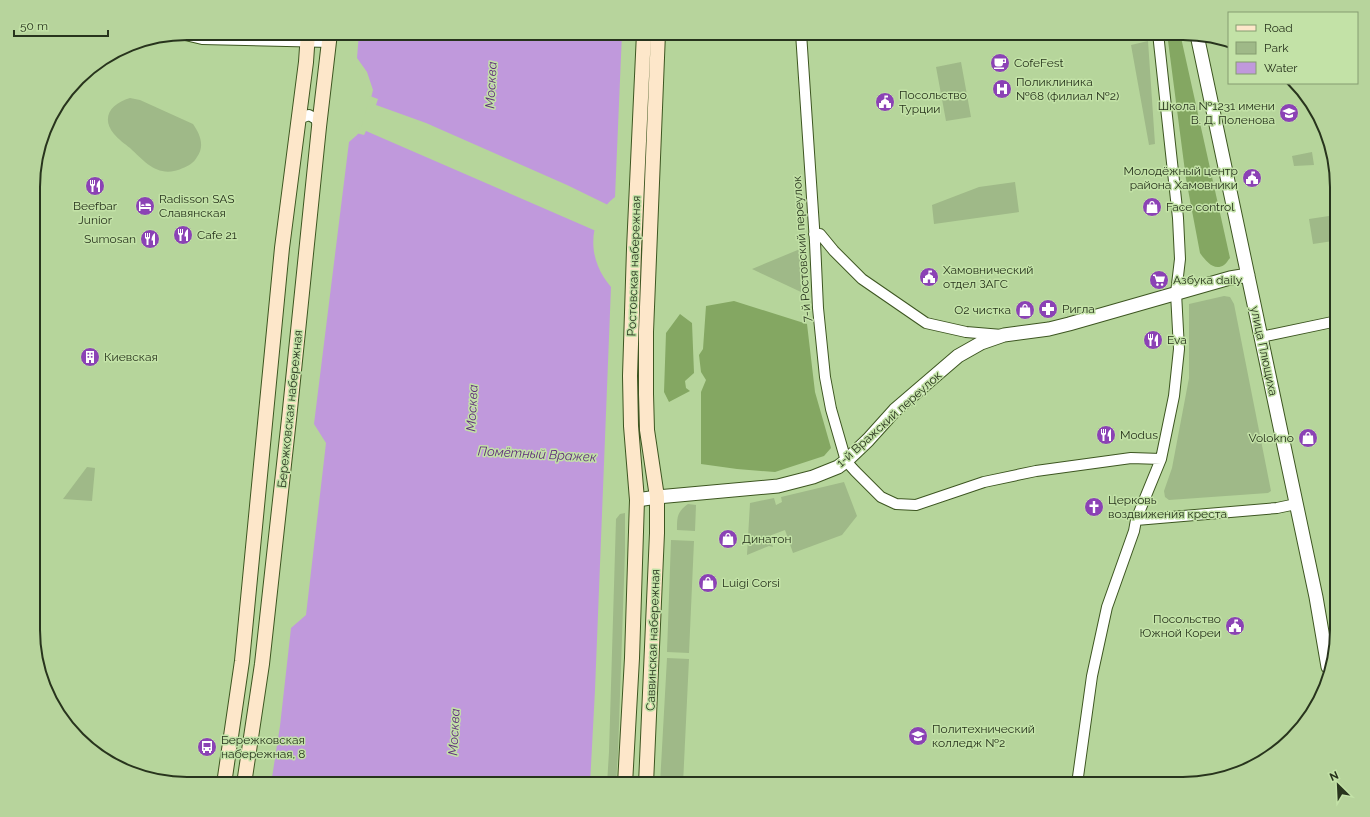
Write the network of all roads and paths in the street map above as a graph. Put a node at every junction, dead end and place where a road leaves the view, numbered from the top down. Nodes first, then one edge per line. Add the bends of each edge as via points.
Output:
1 (308, 40) edge
2 (330, 40) edge
3 (644, 40) edge
4 (658, 40) edge
5 (801, 40) edge
6 (1159, 40) edge
7 (1198, 41) edge
8 (297, 125) junction
9 (319, 127) junction
10 (814, 238) junction
11 (1248, 275) junction
12 (1176, 293) junction
13 (1330, 322) edge
14 (1004, 335) junction
15 (1261, 337) junction
16 (1161, 459) junction
17 (846, 460) junction
18 (657, 497) junction
19 (637, 500) junction
20 (1296, 504) junction
21 (1136, 520) junction
22 (1327, 656) edge
23 (225, 777) edge
24 (245, 777) edge
25 (625, 777) edge
26 (646, 777) edge
27 (1078, 777) edge

1 - 8 main road, Бережковская набережная
2 - 9 main road, Бережковская набережная
3 - 19 main road, Ростовская набережная via 630,376
4 - 18 main road, Ростовская набережная via 646,332 647,430
5 - 10 street, 7-й Ростовский переулок
6 - 12 street via 1178,218 1180,259
7 - 11 street, улица Плющиха
8 - 9 street via 301,118 309,115 316,119
8 - 23 main road, Бережковская набережная via 281,256 242,661
9 - 24 main road, Бережковская набережная via 262,664
10 - 14 street via 820,234 862,279 926,323 966,332
10 - 17 street, 7-й Ростовский переулок via 825,377
11 - 12 street, 1-й Вражский переулок
11 - 15 street, улица Плющиха
12 - 14 street, 1-й Вражский переулок via 1069,324
12 - 16 street via 1179,349 1174,396
13 - 15 street
14 - 17 street, 1-й Вражский переулок via 981,343 958,356 895,410
15 - 20 street, улица Плющиха
16 - 17 street via 1131,458 1036,471 984,482 916,505 896,504 881,497
16 - 21 street
17 - 18 street, 1-й Вражский переулок via 838,467 813,477 778,486
18 - 19 street, 1-й Вражский переулок
18 - 26 main road, Саввинская набережная
19 - 25 main road, Саввинская набережная
20 - 21 street via 1277,508
20 - 22 street, улица Плющиха
21 - 27 street via 1107,607 1092,676

